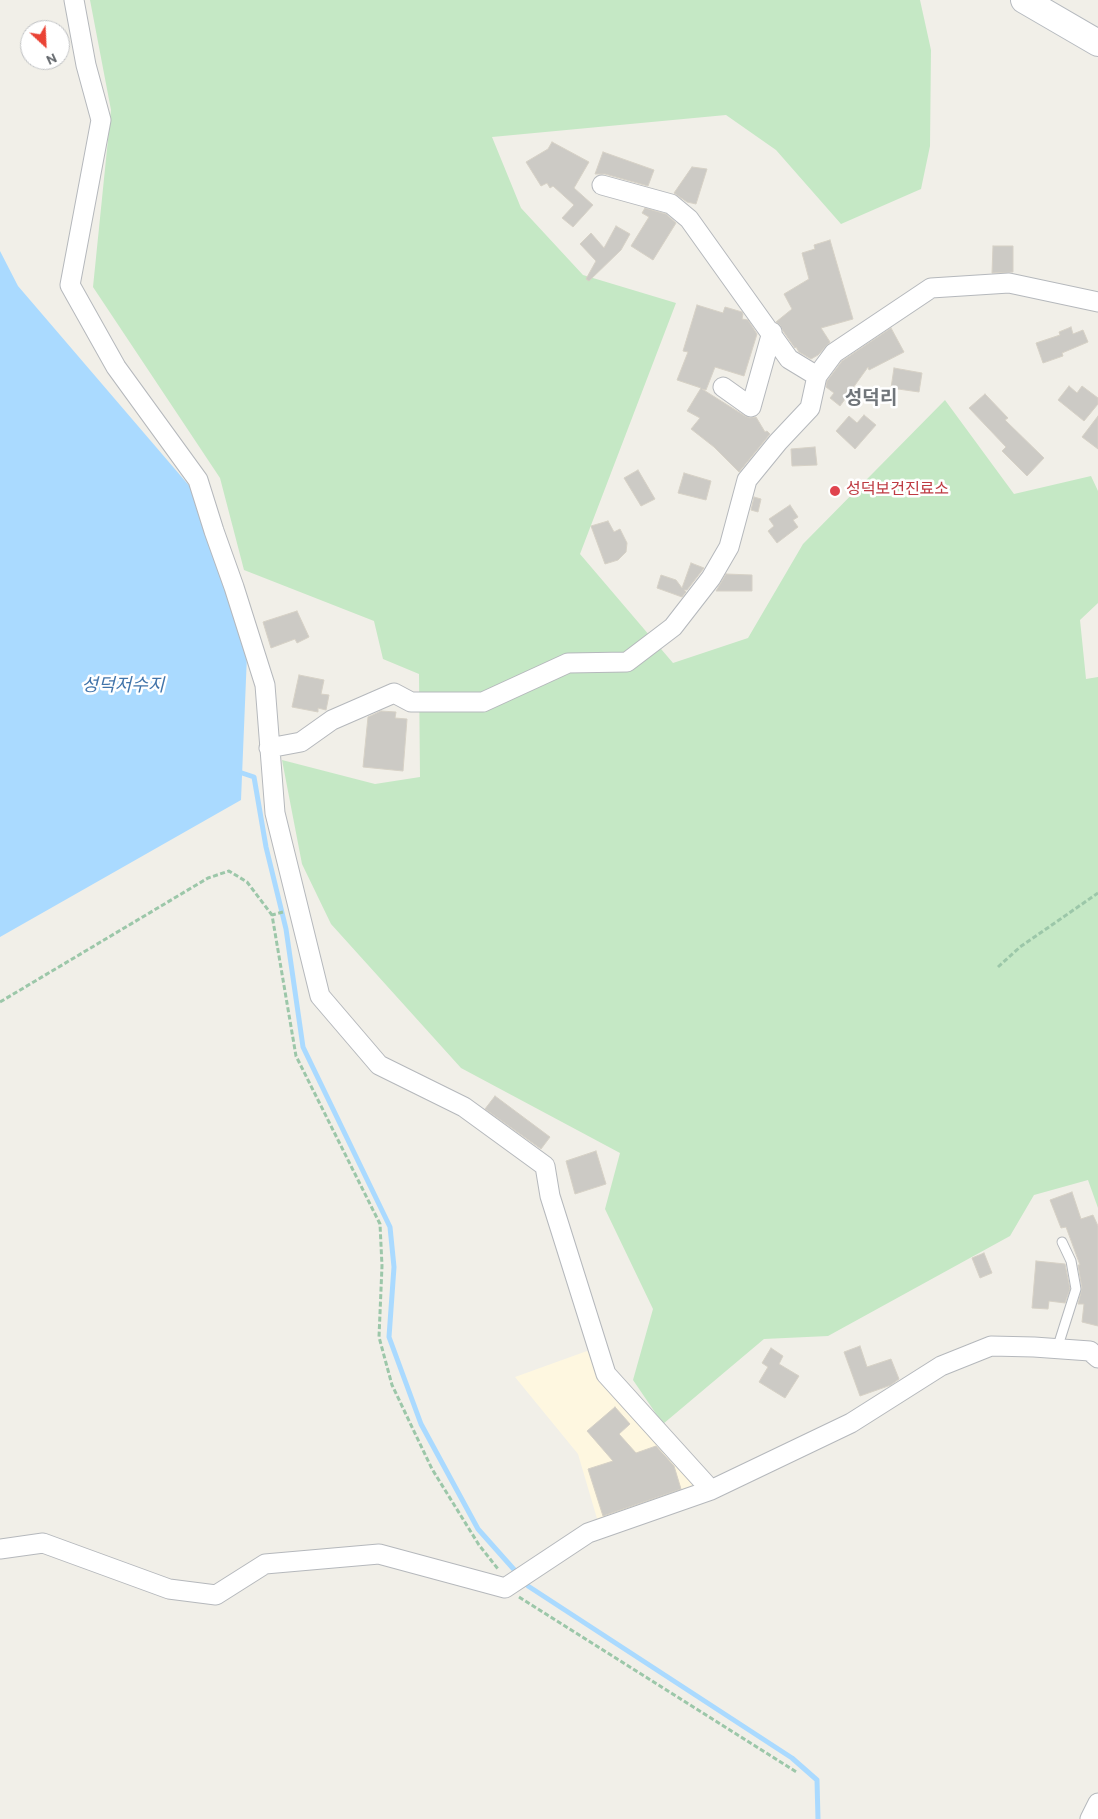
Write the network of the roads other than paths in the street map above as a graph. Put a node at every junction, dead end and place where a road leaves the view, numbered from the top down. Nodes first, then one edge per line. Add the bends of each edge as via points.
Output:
1 (74, 0) edge
2 (1024, 0) edge
3 (1098, 43) edge
4 (602, 185) dead end
5 (1098, 302) edge
6 (772, 332) junction
7 (817, 376) junction
8 (723, 387) dead end
9 (269, 748) junction
10 (1062, 1242) dead end
11 (1057, 1349) junction
12 (1098, 1358) edge
13 (711, 1490) junction
14 (0, 1549) edge
15 (1098, 1803) edge
16 (1090, 1819) edge

1 - 9 street via 86,65 101,120 70,285 116,366 198,480 265,685
2 - 3 main road
4 - 6 street via 671,204 689,218
5 - 7 street via 1009,283 931,288 834,352
6 - 7 street via 789,359
6 - 8 street via 751,406
7 - 9 street via 810,408 747,480 729,547 711,578 673,627 627,662 568,664 483,702 411,702 394,693 332,720 301,742
9 - 13 street via 275,813 320,996 380,1065 464,1107 545,1166 550,1196 606,1374
10 - 11 lane via 1076,1289
11 - 12 street via 1090,1351
11 - 13 street via 991,1346 941,1366 852,1422
13 - 14 street via 588,1533 516,1581 379,1554 265,1564 216,1596 169,1589 42,1543
15 - 16 street

